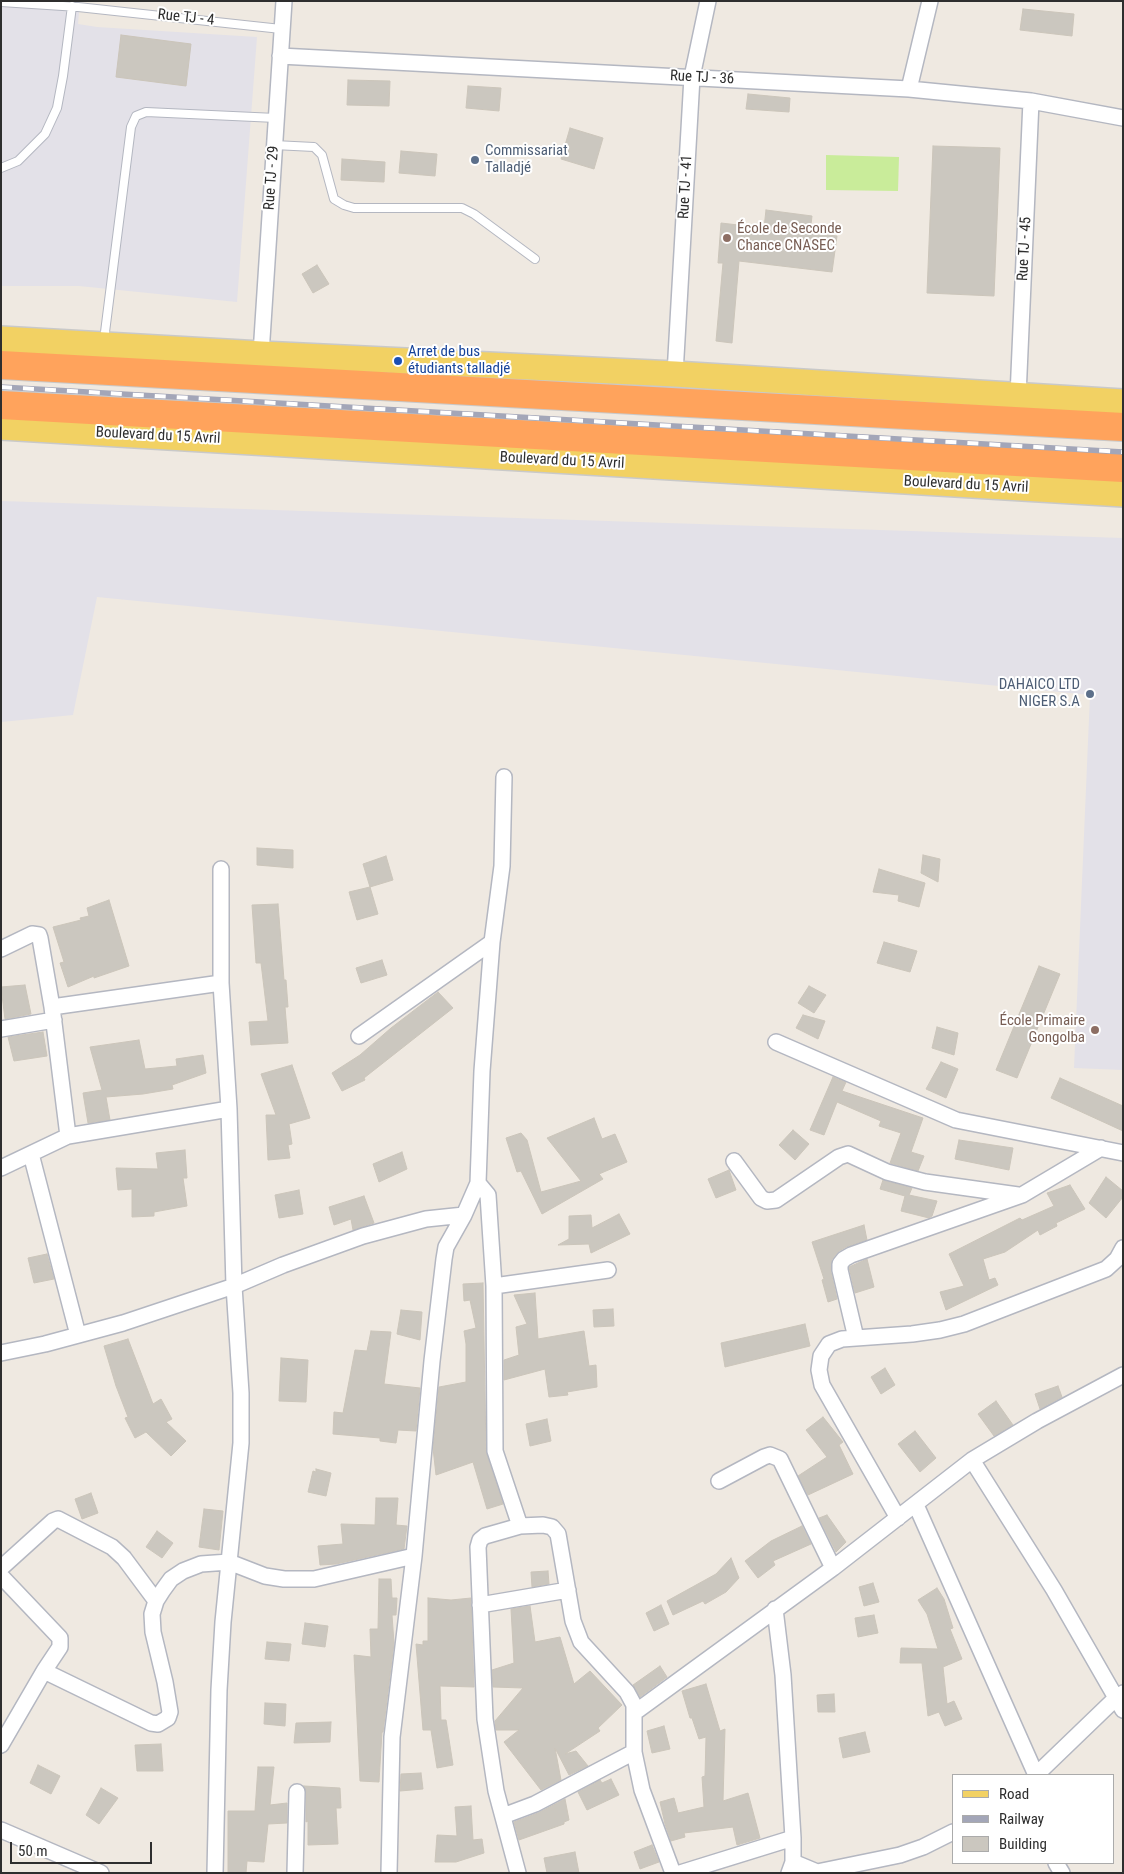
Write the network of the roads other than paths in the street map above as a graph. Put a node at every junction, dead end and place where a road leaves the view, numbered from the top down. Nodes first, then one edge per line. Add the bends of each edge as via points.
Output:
1 (284, 1) edge
2 (708, 1) edge
3 (930, 1) edge
4 (1, 2) edge
5 (76, 5) edge
6 (281, 29) junction
7 (280, 56) junction
8 (692, 77) junction
9 (909, 89) junction
10 (1031, 102) junction
11 (276, 118) junction
12 (1123, 118) edge
13 (274, 145) junction
14 (1, 168) edge
15 (535, 259) dead end
16 (1, 339) edge
17 (103, 345) junction
18 (261, 354) junction
19 (1, 365) edge
20 (675, 374) junction
21 (1018, 396) junction
22 (1123, 402) edge
23 (1, 405) edge
24 (1123, 426) edge
25 (1, 427) edge
26 (1123, 468) edge
27 (1123, 494) edge
28 (504, 777) dead end
29 (221, 869) dead end
30 (492, 942) junction
31 (1, 949) edge
32 (221, 983) junction
33 (53, 1013) junction
34 (1, 1028) edge
35 (359, 1036) dead end
36 (776, 1042) dead end
37 (230, 1109) junction
38 (68, 1136) junction
39 (1101, 1148) junction
40 (1123, 1153) edge
41 (31, 1154) junction
42 (734, 1161) dead end
43 (1, 1168) edge
44 (478, 1183) junction
45 (1022, 1195) junction
46 (464, 1215) junction
47 (1123, 1248) edge
48 (608, 1270) dead end
49 (234, 1286) junction
50 (494, 1286) junction
51 (78, 1335) junction
52 (856, 1338) junction
53 (1, 1354) edge
54 (1123, 1375) edge
55 (972, 1460) junction
56 (719, 1481) dead end
57 (916, 1505) junction
58 (898, 1518) junction
59 (520, 1526) junction
60 (414, 1556) junction
61 (229, 1562) junction
62 (1, 1568) edge
63 (833, 1568) junction
64 (1, 1576) edge
65 (568, 1590) junction
66 (156, 1601) junction
67 (480, 1605) junction
68 (775, 1609) junction
69 (44, 1670) junction
70 (1120, 1700) edge
71 (634, 1713) junction
72 (1, 1745) edge
73 (634, 1752) junction
74 (1036, 1774) edge
75 (1037, 1774) edge
76 (297, 1792) dead end
77 (503, 1816) junction
78 (1, 1830) edge
79 (952, 1832) edge
80 (793, 1838) junction
81 (791, 1867) edge
82 (817, 1872) edge
83 (101, 1873) edge
84 (215, 1873) edge
85 (295, 1873) edge
86 (389, 1873) edge
87 (518, 1873) edge
88 (673, 1873) edge
89 (680, 1873) edge

1 - 6 street, Rue TJ - 29
2 - 8 street, Rue TJ - 41
3 - 9 street
4 - 5 lane, Rue TJ - 4
5 - 6 lane, Rue TJ - 4
5 - 14 lane via 57,108 45,134 18,162
6 - 7 street, Rue TJ - 29
7 - 8 street, Rue TJ - 36
7 - 11 street, Rue TJ - 29
8 - 9 street, Rue TJ - 36
8 - 20 street, Rue TJ - 41
9 - 10 street, Rue TJ - 36
10 - 12 street, Rue TJ - 36
10 - 21 street, Rue TJ - 45
11 - 13 street, Rue TJ - 29
11 - 17 lane via 146,112 136,116 131,127
13 - 15 lane via 314,147 322,155 334,199 344,206 462,208
13 - 18 street, Rue TJ - 29
16 - 17 main road
17 - 18 main road
18 - 20 main road
19 - 24 highway
20 - 21 main road
21 - 22 main road
23 - 26 highway, Boulevard du 15 Avril
25 - 27 main road, Boulevard du 15 Avril
28 - 30 street via 502,866
29 - 32 street
30 - 35 street
30 - 44 street via 482,1071
31 - 33 street via 32,934 39,935
32 - 33 street
32 - 37 street
33 - 34 street
33 - 38 street
36 - 39 street via 956,1120
37 - 38 street
37 - 49 street
38 - 41 street
39 - 40 street
39 - 45 street
41 - 43 street
41 - 51 street
42 - 45 street via 761,1198 768,1202 848,1154 887,1172 925,1182
44 - 46 street
44 - 50 street via 488,1195
45 - 52 street via 844,1260 840,1270
46 - 49 street via 426,1219 363,1236
46 - 60 street via 446,1246 444,1259
47 - 52 street via 1106,1269 964,1324 912,1334
48 - 50 street
49 - 51 street
49 - 61 street via 241,1443
50 - 59 street via 495,1451
51 - 53 street
52 - 58 street via 842,1338 829,1344 821,1356 822,1385
54 - 55 street
55 - 57 street
55 - 70 street
56 - 63 street via 764,1457 770,1455 780,1459
57 - 58 street
57 - 74 street
58 - 63 street
59 - 65 street via 543,1525 552,1527 558,1534
59 - 67 street via 480,1540
60 - 61 street via 314,1579 265,1576
60 - 86 street via 392,1737
61 - 66 street via 201,1564 183,1571 171,1580
61 - 84 street via 219,1690
62 - 66 street via 58,1519 112,1547
63 - 68 street
64 - 69 street via 60,1638 60,1647
65 - 67 street
65 - 71 street via 573,1621 581,1642 627,1692 634,1705
66 - 69 street via 152,1624 170,1712 163,1722 151,1723
67 - 77 street via 484,1719
68 - 71 street
68 - 80 street via 783,1675
69 - 72 street
70 - 75 street
71 - 73 street
73 - 77 street via 535,1804
73 - 88 street via 642,1790
76 - 85 street
77 - 87 street
78 - 83 street
79 - 82 street via 900,1855
80 - 81 street
80 - 89 street
81 - 82 street

